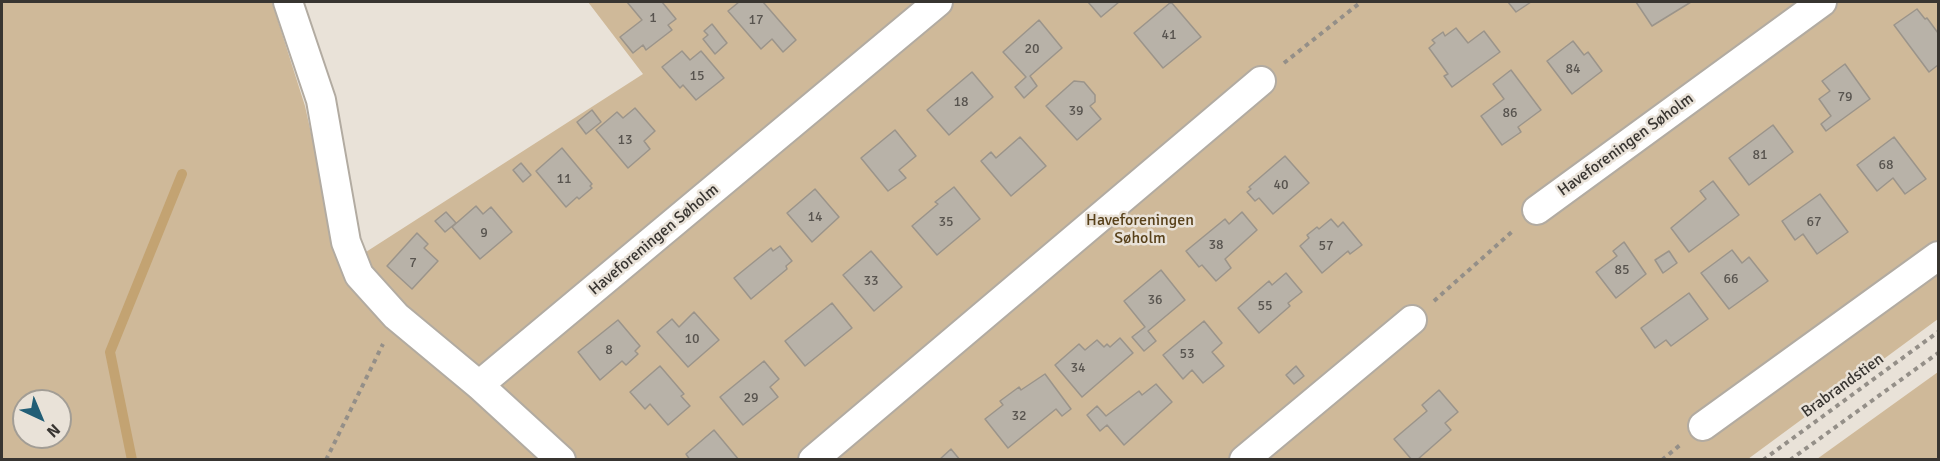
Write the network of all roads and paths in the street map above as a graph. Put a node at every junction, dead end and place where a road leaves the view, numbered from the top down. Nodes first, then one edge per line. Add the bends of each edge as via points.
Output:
1 (288, 2) edge
2 (938, 2) edge
3 (1361, 2) edge
4 (1822, 2) edge
5 (1261, 81) joint
6 (1537, 210) joint
7 (1938, 256) edge
8 (396, 316) junction
9 (1412, 320) joint
10 (1938, 332) edge
11 (1938, 352) edge
12 (479, 385) junction
13 (1703, 426) dead end
14 (326, 459) edge
15 (561, 459) edge
16 (813, 459) edge
17 (1244, 459) edge
18 (1762, 459) edge
19 (1790, 459) edge

1 - 8 street via 321,100 346,242 359,275
2 - 12 street, Haveforeningen Søholm
3 - 5 path
4 - 6 street, Haveforeningen Søholm
5 - 16 street
6 - 9 path
7 - 13 street
8 - 12 street
8 - 14 path
9 - 17 street
10 - 18 path, Brabrandstien
11 - 19 path
12 - 15 street

